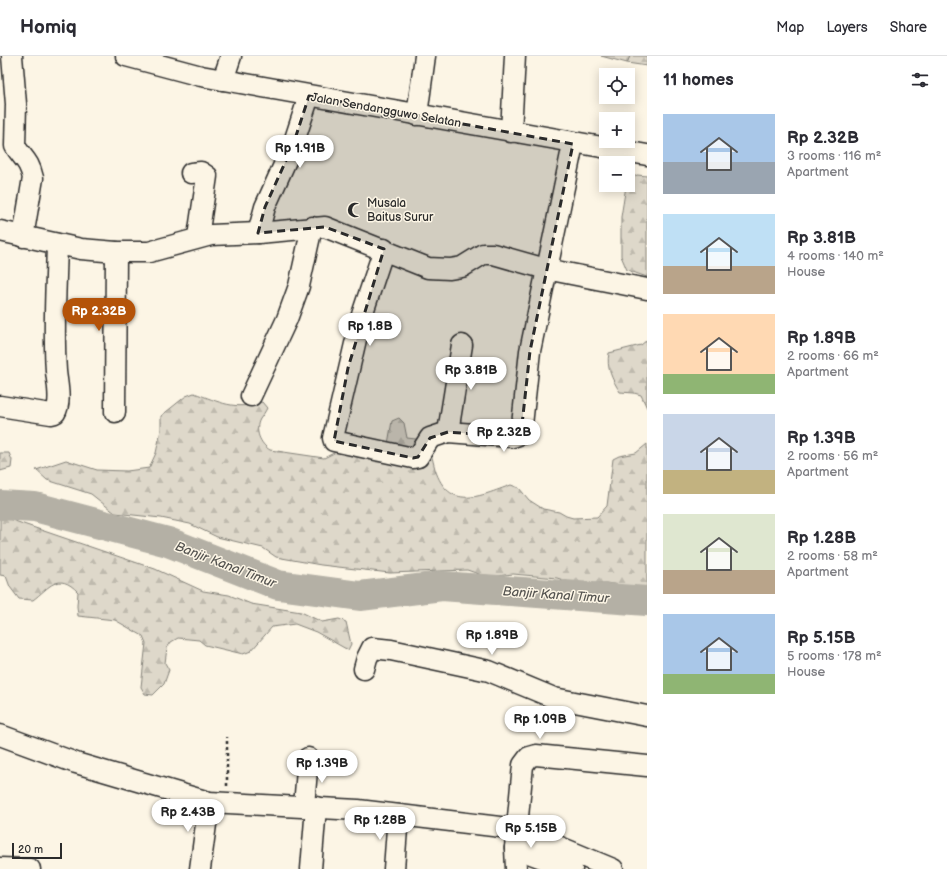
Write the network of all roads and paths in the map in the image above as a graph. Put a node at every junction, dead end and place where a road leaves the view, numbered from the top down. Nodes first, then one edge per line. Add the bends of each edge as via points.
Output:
1 (12, 56) edge
2 (126, 56) edge
3 (231, 56) edge
4 (425, 56) edge
5 (515, 56) edge
6 (223, 80) junction
7 (309, 96) junction
8 (417, 115) junction
9 (511, 132) junction
10 (573, 144) junction
11 (647, 156) edge
12 (191, 173) dead end
13 (312, 227) junction
14 (0, 231) edge
15 (258, 234) junction
16 (23, 237) junction
17 (198, 237) junction
18 (58, 244) junction
19 (384, 249) junction
20 (116, 252) junction
21 (546, 270) junction
22 (647, 289) edge
23 (462, 345) dead end
24 (251, 396) dead end
25 (0, 406) edge
26 (114, 412) dead end
27 (448, 432) junction
28 (364, 669) dead end
29 (647, 716) edge
30 (0, 736) edge
31 (227, 737) dead end
32 (308, 758) dead end
33 (647, 766) edge
34 (218, 802) junction
35 (310, 806) junction
36 (398, 815) junction
37 (516, 838) junction
38 (0, 868) edge
39 (30, 869) edge
40 (200, 869) edge
41 (311, 869) edge
42 (394, 869) edge
43 (516, 869) edge
44 (572, 869) edge
45 (613, 869) edge

1 - 16 street via 16,146 31,168 33,178
2 - 6 street, Jalan Sendangguwo Selatan
3 - 6 street
4 - 8 street
5 - 9 street
6 - 7 street, Jalan Sendangguwo Selatan
7 - 8 street, Jalan Sendangguwo Selatan
7 - 15 street via 293,145 265,207
8 - 9 street, Jalan Sendangguwo Selatan
9 - 10 street, Jalan Sendangguwo Selatan
10 - 11 street, Jalan Sendangguwo Selatan
10 - 21 street
12 - 17 street via 202,172 207,176
13 - 15 street
13 - 19 street via 330,228
13 - 24 street via 299,286
14 - 16 street
15 - 17 street
16 - 18 street
17 - 20 street via 149,252
18 - 20 street
18 - 25 street via 53,338 59,399 57,410 50,414
19 - 21 street via 428,268 462,267 483,254 488,254
19 - 27 street via 361,318 346,376 334,441 413,458 418,457 430,438
20 - 26 street
21 - 22 street
21 - 27 street via 530,351 521,434 513,437
23 - 27 street
28 - 29 street via 372,648 390,650 489,671 554,698
30 - 34 street via 76,763
31 - 34 path
32 - 35 street
33 - 37 street via 536,755 528,757 523,765
34 - 35 street
34 - 40 street
35 - 36 street
35 - 41 street
36 - 37 street
36 - 42 street
37 - 43 street
37 - 44 street
37 - 45 street
38 - 39 street

